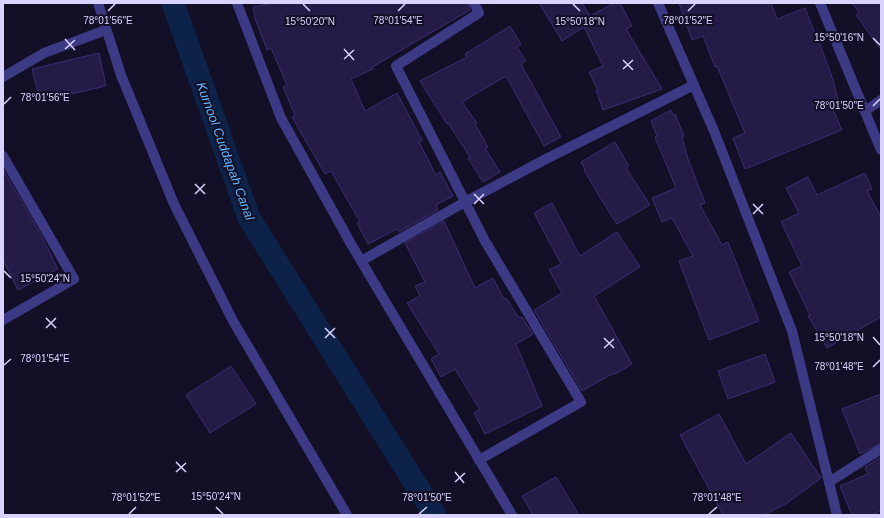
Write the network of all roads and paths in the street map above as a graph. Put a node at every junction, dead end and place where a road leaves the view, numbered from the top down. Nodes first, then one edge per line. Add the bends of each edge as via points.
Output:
1 (98, 3) edge
2 (238, 3) edge
3 (474, 3) edge
4 (658, 3) edge
5 (820, 3) edge
6 (106, 30) junction
7 (3, 77) edge
8 (694, 85) junction
9 (881, 100) edge
10 (865, 111) junction
11 (881, 150) edge
12 (3, 156) edge
13 (465, 202) junction
14 (361, 260) junction
15 (3, 320) edge
16 (881, 449) edge
17 (479, 460) junction
18 (829, 482) junction
19 (834, 514) edge
20 (347, 515) edge
21 (512, 515) edge

1 - 6 street
2 - 14 street via 281,118
3 - 13 street via 479,13 396,66
4 - 8 street
5 - 10 street
6 - 7 street via 44,53
6 - 20 street via 121,75 174,204 233,321
8 - 13 street
8 - 18 street via 792,331
9 - 10 street
10 - 11 street
12 - 15 street via 74,279
13 - 14 street
13 - 17 street via 485,241 581,402
14 - 17 street
16 - 18 street
17 - 21 street
18 - 19 street

